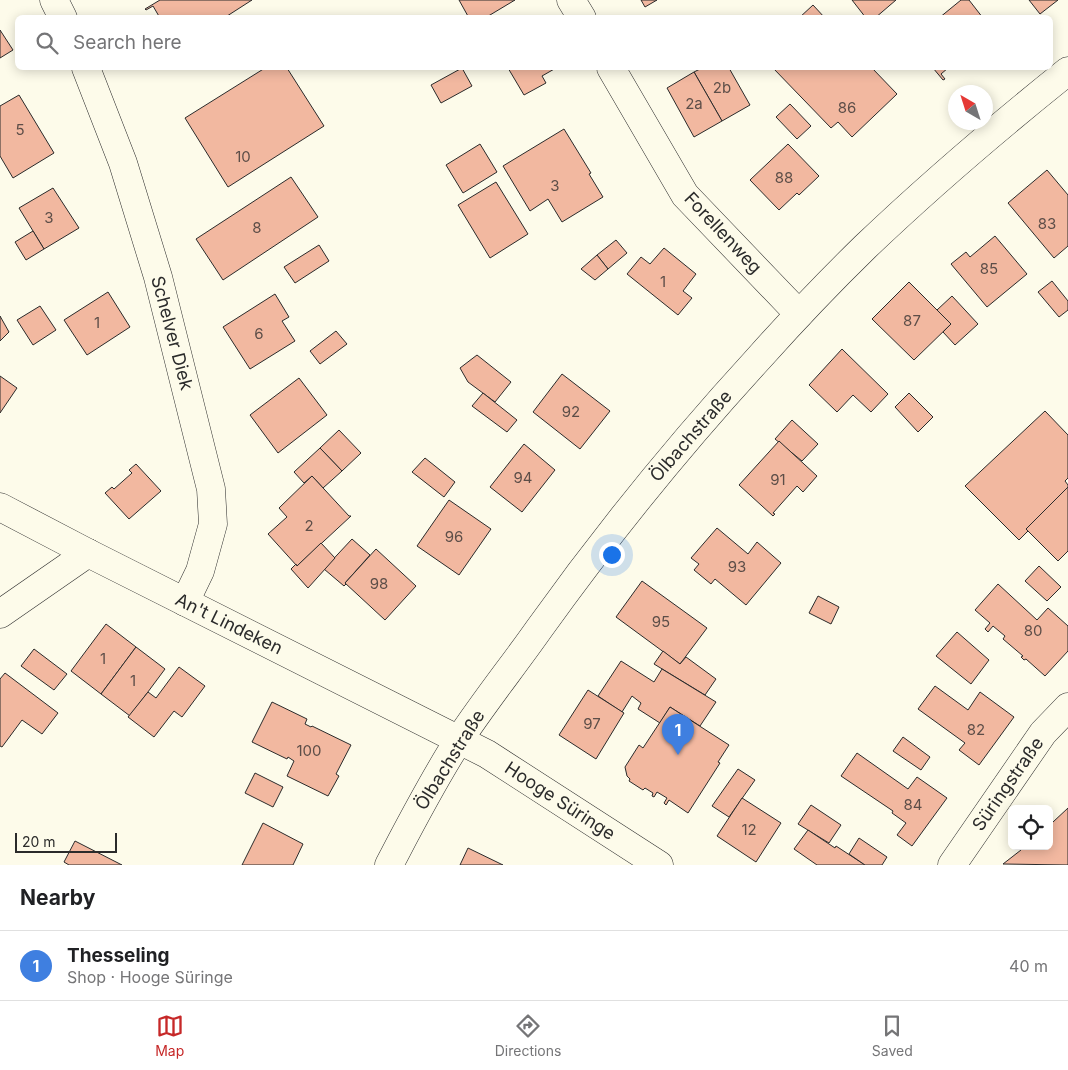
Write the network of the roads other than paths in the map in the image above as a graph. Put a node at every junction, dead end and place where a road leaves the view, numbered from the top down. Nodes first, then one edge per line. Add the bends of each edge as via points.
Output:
1 (54, 0) edge
2 (572, 0) edge
3 (62, 15) edge
4 (580, 15) edge
5 (87, 70) edge
6 (612, 70) edge
7 (1068, 70) edge
8 (799, 314) junction
9 (0, 507) edge
10 (88, 554) junction
11 (185, 602) junction
12 (0, 614) edge
13 (1068, 707) edge
14 (459, 740) junction
15 (389, 865) edge
16 (659, 865) edge
17 (952, 865) edge

1 - 3 street
2 - 4 street
5 - 11 street, Schelver Diek via 123,163 158,277 211,489 214,524 200,571
6 - 8 street, Forellenweg via 685,195
7 - 8 street, Ölbachstraße via 924,191
8 - 14 street, Ölbachstraße via 642,493
9 - 10 street, An't Lindeken
10 - 11 street, An't Lindeken
10 - 12 street
11 - 14 street, An't Lindeken
13 - 17 street, Süringstraße via 1043,733
14 - 15 street, Ölbachstraße
14 - 16 street, Hooge Süringe via 487,754

